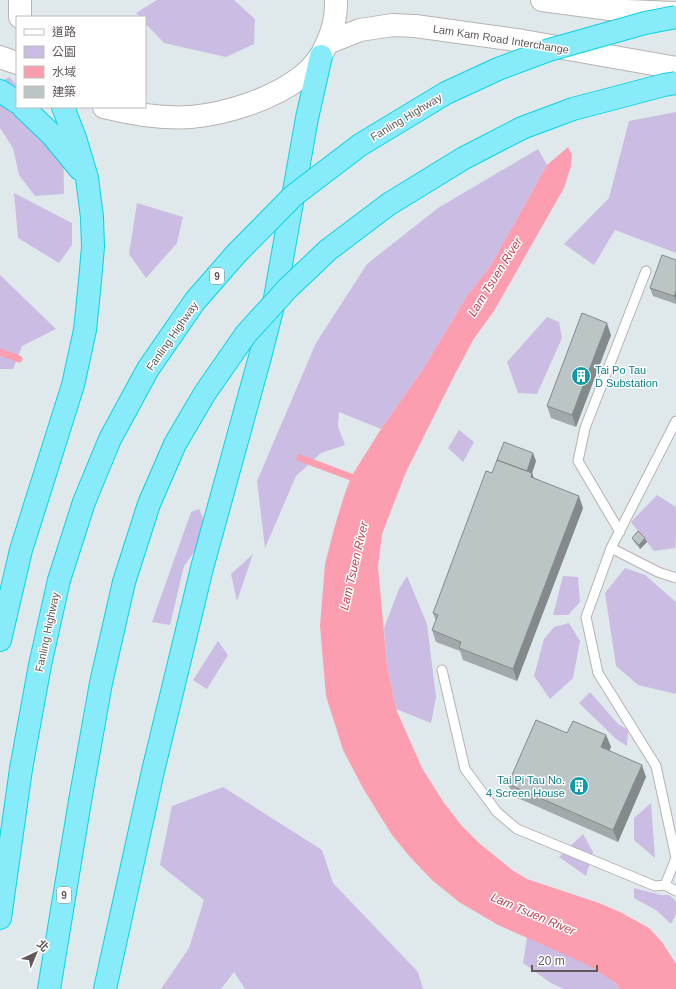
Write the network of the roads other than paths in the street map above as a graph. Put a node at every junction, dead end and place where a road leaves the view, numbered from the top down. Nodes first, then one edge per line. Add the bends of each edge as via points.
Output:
1 (20, 0) edge
2 (336, 0) edge
3 (542, 0) edge
4 (676, 13) edge
5 (20, 16) edge
6 (676, 17) edge
7 (324, 49) junction
8 (0, 57) edge
9 (16, 63) edge
10 (676, 68) edge
11 (676, 83) edge
12 (0, 91) edge
13 (16, 101) edge
14 (24, 108) edge
15 (63, 108) edge
16 (108, 108) edge
17 (87, 178) junction
18 (646, 272) dead end
19 (676, 420) edge
20 (620, 532) junction
21 (611, 548) junction
22 (676, 578) edge
23 (0, 640) edge
24 (442, 670) dead end
25 (666, 885) junction
26 (676, 891) edge
27 (0, 918) edge
28 (49, 989) edge
29 (105, 989) edge

1 - 5 main road
2 - 7 main road, Lam Kam Road Interchange via 334,23
3 - 4 main road via 622,11
6 - 27 highway, Fanling Highway / 9, bridge via 549,50 498,69 446,93 360,145 293,196 195,301 148,369 110,439 87,495 59,580 21,769
7 - 10 main road, Lam Kam Road Interchange via 360,30 392,25 415,26 523,41
7 - 16 main road, Lam Kam Road Interchange via 302,77 288,86 270,96 219,113 162,117
7 - 29 highway via 307,118 275,298 200,575
8 - 9 main road
11 - 28 highway, 9, bridge via 573,109 522,128 464,158 389,204 328,250 288,288 246,334 205,393 178,438 149,504 122,590 101,683
12 - 13 highway
14 - 17 highway via 52,135
15 - 17 highway
17 - 23 highway via 93,247 85,330 73,384 21,550
18 - 20 lane via 585,428 578,461
19 - 20 lane
20 - 21 lane
21 - 22 lane via 658,572
21 - 25 lane via 586,617 598,673 656,766 676,858
24 - 25 lane via 465,769 497,812 517,829 655,886
25 - 26 lane

